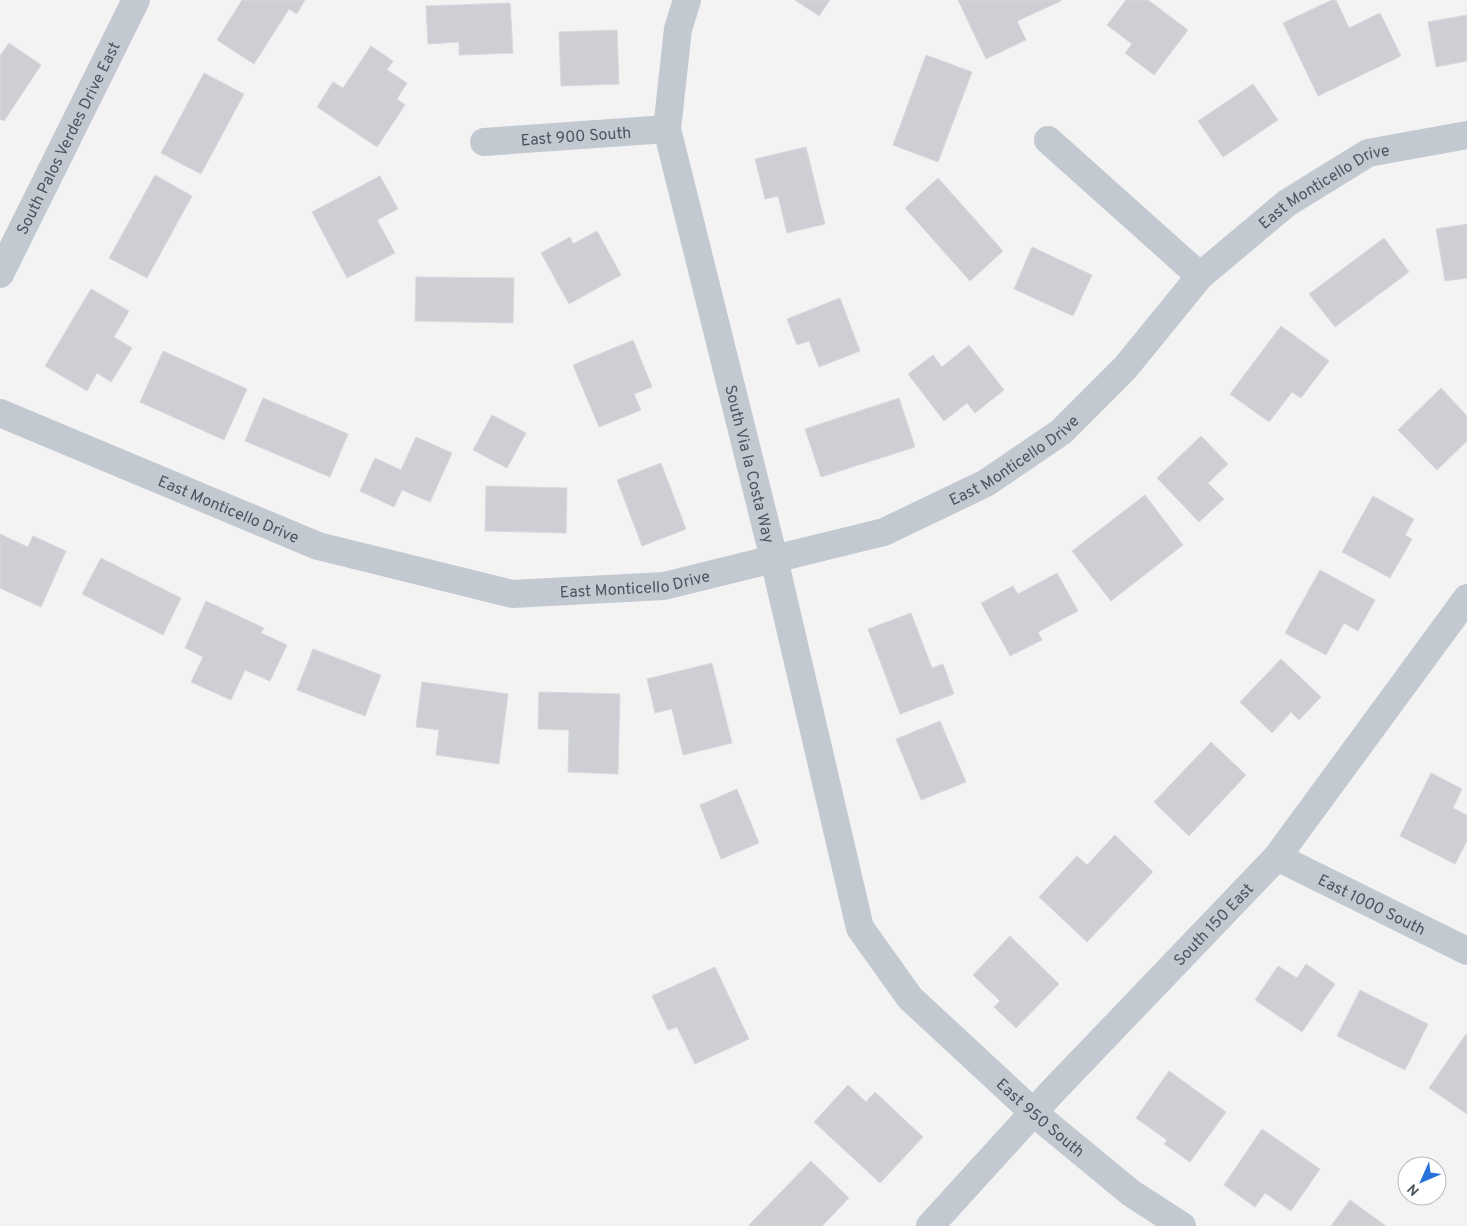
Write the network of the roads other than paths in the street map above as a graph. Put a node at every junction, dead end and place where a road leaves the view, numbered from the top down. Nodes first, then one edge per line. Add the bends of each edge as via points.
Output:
1 (136, 0) edge
2 (687, 0) edge
3 (668, 129) junction
4 (1467, 135) edge
5 (1048, 140) dead end
6 (484, 142) dead end
7 (0, 274) edge
8 (1200, 276) junction
9 (0, 413) edge
10 (774, 559) junction
11 (1467, 598) edge
12 (1277, 857) junction
13 (860, 928) joint
14 (1467, 951) edge
15 (1034, 1113) junction
16 (930, 1226) edge
17 (1182, 1226) edge

1 - 7 street, South Palos Verdes Drive East
2 - 3 street, South Via la Costa Way via 678,30
3 - 6 street, East 900 South
3 - 10 street, South Via la Costa Way
4 - 8 street, East Monticello Drive via 1368,153 1287,203
5 - 8 street
8 - 10 street, East Monticello Drive via 1125,368 1061,432 986,483 884,532
9 - 10 street, East Monticello Drive via 318,546 512,594 664,586
10 - 13 street, South Via la Costa Way
11 - 12 street, South 150 East
12 - 14 street, East 1000 South
12 - 15 street, South 150 East
13 - 15 street, East 950 South via 910,998
15 - 16 street, South 150 East
15 - 17 street, East 950 South via 1131,1192

